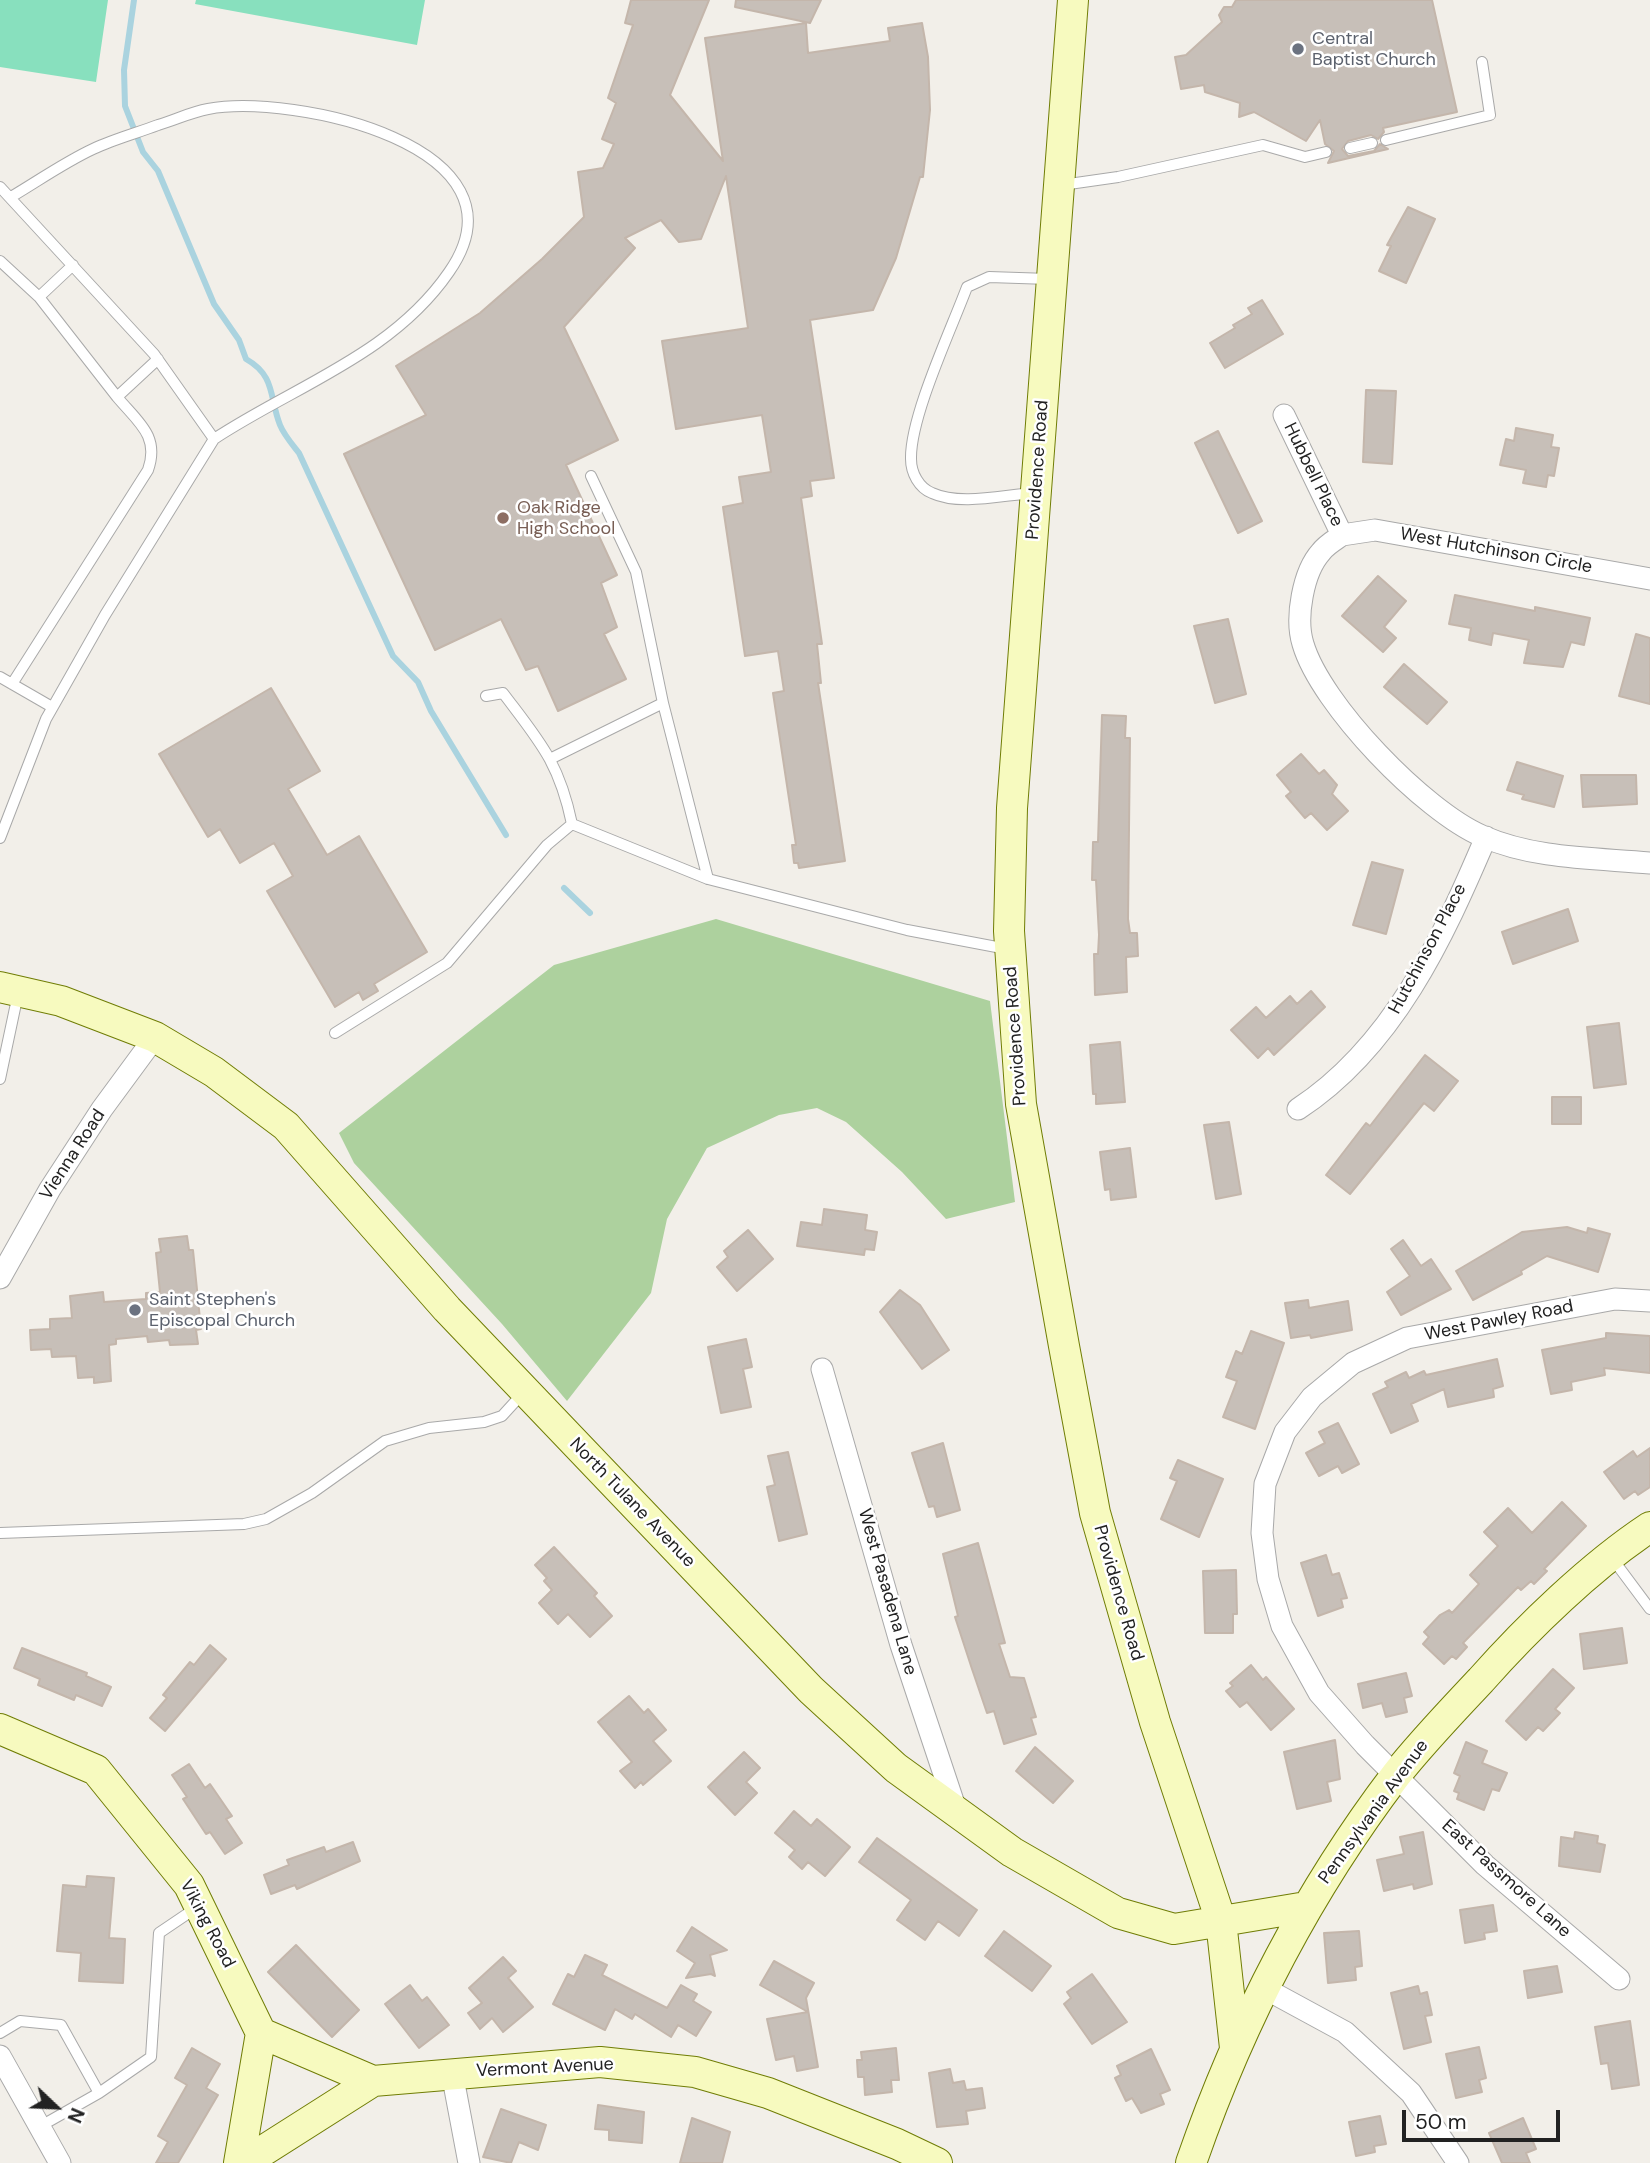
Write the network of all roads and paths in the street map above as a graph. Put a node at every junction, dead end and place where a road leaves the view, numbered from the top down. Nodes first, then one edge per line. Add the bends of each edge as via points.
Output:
1 (1073, 0) edge
2 (1482, 61) dead end
3 (1386, 140) dead end
4 (1372, 143) dead end
5 (1350, 148) dead end
6 (1326, 152) dead end
7 (1059, 185) junction
8 (0, 187) edge
9 (11, 197) junction
10 (0, 261) edge
11 (73, 265) junction
12 (1051, 279) junction
13 (39, 297) junction
14 (158, 359) junction
15 (117, 397) junction
16 (1284, 415) dead end
17 (215, 439) junction
18 (591, 476) dead end
19 (1036, 493) junction
20 (1342, 535) junction
21 (1650, 579) edge
22 (0, 677) edge
23 (12, 684) junction
24 (486, 695) dead end
25 (663, 703) junction
26 (52, 707) junction
27 (552, 758) junction
28 (572, 824) junction
29 (1486, 837) junction
30 (0, 838) edge
31 (1650, 863) edge
32 (708, 878) junction
33 (1010, 949) junction
34 (9, 990) edge
35 (335, 1033) dead end
36 (155, 1037) junction
37 (0, 1079) edge
38 (1298, 1109) dead end
39 (0, 1278) edge
40 (1650, 1301) edge
41 (822, 1369) dead end
42 (525, 1391) junction
43 (1650, 1527) edge
44 (0, 1533) edge
45 (1612, 1558) junction
46 (1650, 1609) edge
47 (0, 1729) edge
48 (1396, 1776) junction
49 (957, 1813) junction
50 (199, 1905) junction
51 (1306, 1906) junction
52 (1221, 1921) junction
53 (1619, 1979) dead end
54 (1264, 1988) junction
55 (261, 2032) junction
56 (0, 2034) edge
57 (1235, 2048) junction
58 (0, 2056) edge
59 (452, 2073) junction
60 (373, 2081) junction
61 (99, 2093) junction
62 (39, 2127) junction
63 (60, 2163) edge
64 (241, 2163) edge
65 (469, 2163) edge
66 (937, 2163) edge
67 (1191, 2163) edge
68 (1458, 2163) edge

1 - 7 street, Providence Road
2 - 3 lane via 1490,115
4 - 5 lane
6 - 7 lane via 1305,156 1263,145 1118,177
7 - 12 street, Providence Road
8 - 9 lane
9 - 11 lane
9 - 17 lane via 119,139 210,108 260,105 356,123 399,140 450,175 464,194 468,228 449,273 372,348
10 - 13 lane
11 - 13 lane
11 - 14 lane
12 - 19 street, Providence Road
12 - 19 lane via 989,277 967,287 914,431 911,461 917,481 932,493 960,498
13 - 15 lane
14 - 15 lane
14 - 17 lane
15 - 23 lane via 150,438 154,451 148,470
16 - 20 street, Hubbell Place
17 - 26 lane
18 - 25 lane via 636,572
19 - 33 street, Providence Road via 1012,808
20 - 21 street, West Hutchinson Circle via 1376,530
20 - 29 street via 1320,552 1307,577 1301,617 1303,643 1324,690 1428,800
22 - 23 lane
23 - 26 lane
24 - 27 lane via 503,693
25 - 27 lane
25 - 32 lane
26 - 30 lane
27 - 28 lane
28 - 32 lane
28 - 35 lane via 547,845 447,963
29 - 31 street via 1523,851
29 - 38 street, Hutchinson Place via 1424,966 1384,1031 1350,1069
32 - 33 lane via 907,930
33 - 52 street, Providence Road via 1021,1104 1096,1513 1154,1722
34 - 36 street, North Tulane Avenue via 61,1001
34 - 37 lane
36 - 39 street, Vienna Road via 72,1155
36 - 42 street, North Tulane Avenue via 214,1072 286,1126
40 - 48 street, West Pawley Road via 1615,1299 1407,1338 1353,1363 1312,1397 1285,1433 1265,1484 1262,1533 1268,1579 1288,1642 1319,1693
41 - 49 street, West Pasadena Lane via 901,1645
42 - 44 lane via 502,1416 429,1428 385,1441 266,1519 244,1524
42 - 49 street, North Tulane Avenue via 811,1690 896,1768
43 - 45 street, Pennsylvania Avenue
45 - 46 lane
45 - 48 street, Pennsylvania Avenue via 1508,1649
47 - 50 street, Viking Road via 96,1770 190,1885
48 - 51 street, Pennsylvania Avenue
48 - 53 street, East Passmore Lane via 1485,1865
49 - 52 street, North Tulane Avenue via 1012,1852 1118,1913 1174,1929
50 - 55 street, Viking Road
50 - 61 lane via 159,1933 151,2057
51 - 52 street, North Tulane Avenue
51 - 54 street, Pennsylvania Avenue
52 - 57 street, Providence Road
54 - 57 street, Pennsylvania Avenue
54 - 68 street via 1345,2032 1411,2093
55 - 60 street
55 - 64 street
56 - 61 lane via 20,2021 61,2025
57 - 67 street, Pennsylvania Avenue
58 - 62 street
59 - 60 street, Vermont Avenue
59 - 65 street
59 - 66 street, Vermont Avenue via 600,2062 695,2072 791,2100
60 - 64 street, Vermont Avenue
61 - 62 lane
62 - 63 street

